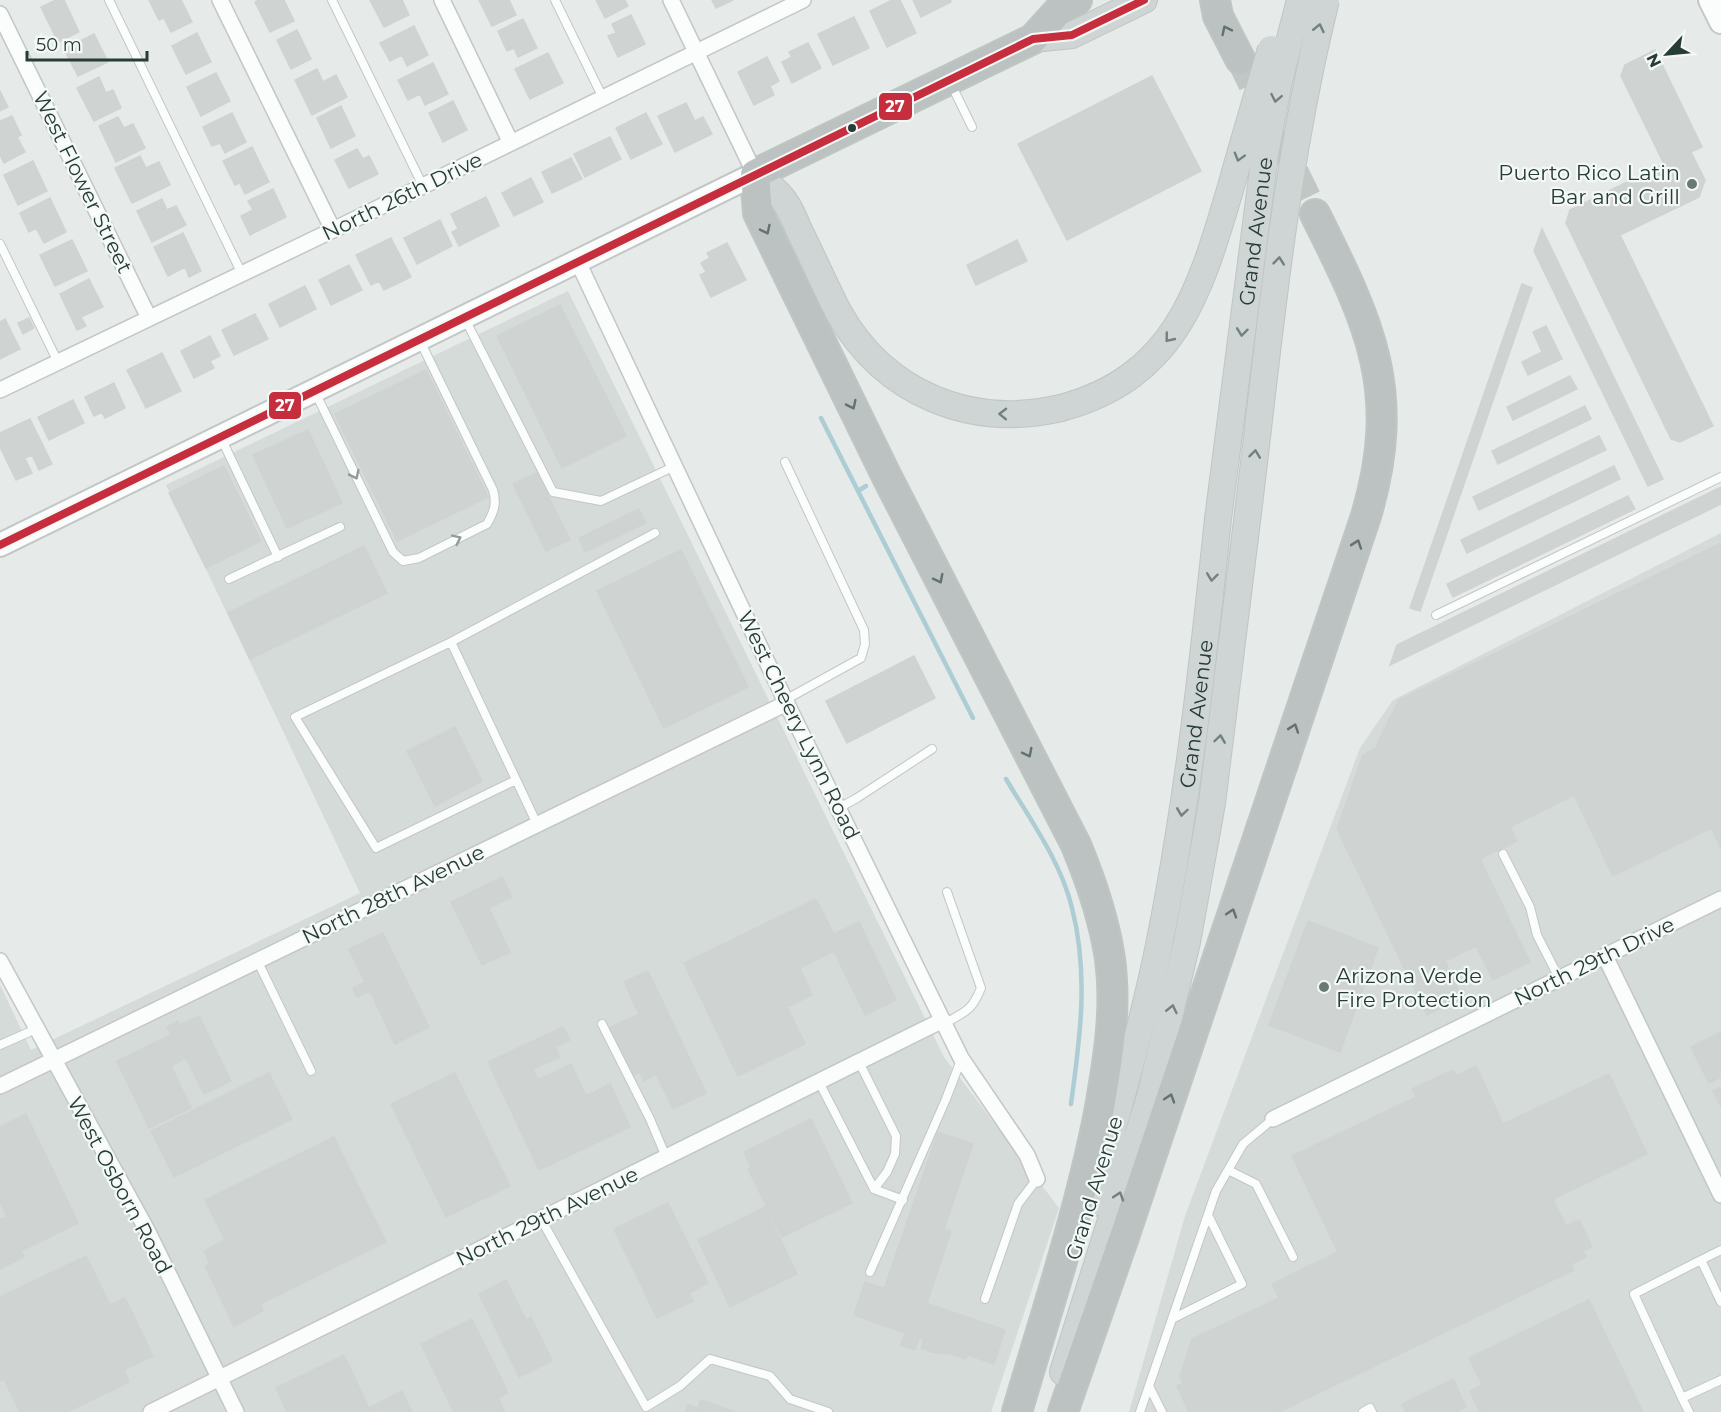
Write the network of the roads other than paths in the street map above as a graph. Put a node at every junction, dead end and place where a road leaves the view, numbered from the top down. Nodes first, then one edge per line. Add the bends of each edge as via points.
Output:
1 (109, 0) edge
2 (220, 0) edge
3 (332, 0) edge
4 (442, 0) edge
5 (555, 0) edge
6 (671, 0) edge
7 (1077, 0) edge
8 (1143, 0) edge
9 (1215, 0) edge
10 (1285, 0) edge
11 (1300, 0) edge
12 (1326, 0) edge
13 (1710, 0) edge
14 (794, 2) edge
15 (0, 14) edge
16 (1721, 22) edge
17 (1034, 39) junction
18 (696, 52) junction
19 (1240, 59) tunnel mouth
20 (949, 80) junction
21 (603, 98) junction
22 (972, 127) dead end
23 (511, 143) junction
24 (755, 174) junction
25 (423, 186) junction
26 (1315, 214) tunnel mouth
27 (333, 230) junction
28 (0, 244) edge
29 (578, 262) junction
30 (242, 274) junction
31 (149, 318) junction
32 (464, 318) junction
33 (420, 339) junction
34 (58, 362) junction
35 (0, 390) edge
36 (315, 391) junction
37 (221, 437) junction
38 (785, 462) dead end
39 (675, 466) junction
40 (1721, 477) edge
41 (340, 527) dead end
42 (655, 533) dead end
43 (0, 545) edge
44 (278, 556) junction
45 (229, 579) dead end
46 (1436, 615) dead end
47 (451, 642) junction
48 (786, 701) junction
49 (932, 749) dead end
50 (516, 780) junction
51 (839, 808) junction
52 (537, 824) junction
53 (1503, 854) dead end
54 (947, 892) dead end
55 (1721, 899) edge
56 (1605, 956) junction
57 (257, 960) junction
58 (0, 962) edge
59 (1559, 978) junction
60 (944, 1021) junction
61 (602, 1024) dead end
62 (36, 1029) junction
63 (0, 1045) edge
64 (962, 1058) junction
65 (52, 1059) junction
66 (859, 1062) junction
67 (311, 1071) dead end
68 (819, 1082) junction
69 (0, 1086) edge
70 (1273, 1119) joint
71 (666, 1157) junction
72 (1228, 1170) junction
73 (1037, 1179) joint
74 (874, 1189) junction
75 (1721, 1195) edge
76 (903, 1200) junction
77 (1208, 1215) junction
78 (541, 1219) junction
79 (1721, 1250) edge
80 (1293, 1257) dead end
81 (1701, 1260) junction
82 (870, 1272) dead end
83 (985, 1299) dead end
84 (1721, 1302) edge
85 (1174, 1318) junction
86 (219, 1379) junction
87 (1721, 1380) edge
88 (1149, 1386) junction
89 (1682, 1398) junction
90 (646, 1409) edge
91 (151, 1412) edge
92 (236, 1412) edge
93 (828, 1412) edge
94 (1018, 1412) edge
95 (1050, 1412) edge
96 (1063, 1412) edge
97 (1140, 1412) edge
98 (1162, 1412) edge
99 (1363, 1412) edge
100 (1372, 1412) edge
101 (1689, 1412) edge

1 - 30 lane
2 - 27 street
3 - 25 lane
4 - 23 street
5 - 21 lane
6 - 18 street
7 - 17 highway via 1061,8
8 - 17 main road via 1072,35
19 -> 9 highway via 1218,16
10 -> 24 main road, bridge via 1215,240 1185,316 1164,344 1132,373 1093,397 1061,408 1024,414 979,413 938,401 892,375 853,335 785,201
11 -> 94 main road, Grand Avenue, bridge via 1263,164 1189,761 1155,961 1085,1225
95 -> 12 main road, Grand Avenue, bridge via 1150,1097 1182,963 1210,814 1289,178
13 - 16 main road
14 - 18 street, North 26th Drive
15 - 31 street, West Flower Street
17 - 20 highway
18 - 21 street, North 26th Drive
18 - 24 street
20 - 22 lane
20 - 24 highway
21 - 23 street, North 26th Drive
23 - 25 street, North 26th Drive
24 - 29 main road
24 -> 94 highway via 758,213 887,477 1076,845 1106,937 1113,1010 1105,1082 1075,1217
25 - 27 street, North 26th Drive
96 -> 26 highway via 1378,474 1383,403 1373,346 1355,296
27 - 30 street, North 26th Drive
28 - 34 lane
29 - 32 main road
29 - 39 street, West Cheery Lynn Road
30 - 31 street, North 26th Drive
31 - 34 street, North 26th Drive
32 - 33 main road
32 - 39 lane via 553,492 601,501
33 - 36 main road
36 -> 33 lane via 393,552 403,561 419,558 487,524 496,500
34 - 35 street, North 26th Drive
36 - 37 main road
37 - 43 main road
37 - 44 lane
38 - 48 lane via 864,630 865,644 861,658
39 - 48 street, West Cheery Lynn Road
40 - 46 lane
41 - 44 lane
42 - 47 lane
44 - 45 lane
47 - 50 lane
47 - 50 lane via 295,717 376,848
48 - 51 street, West Cheery Lynn Road
48 - 52 street, North 28th Avenue
49 - 51 lane
50 - 52 lane
51 - 60 street, West Cheery Lynn Road
52 - 57 street, North 28th Avenue
53 - 59 lane
54 - 60 lane via 981,988 975,1003 964,1013
55 - 56 street, North 29th Drive
56 - 59 street, North 29th Drive
56 - 75 street
57 - 65 street, North 28th Avenue
57 - 67 lane
58 - 62 street, West Osborn Road
59 - 70 street, North 29th Drive
60 - 64 street, West Cheery Lynn Road
60 - 66 street, North 29th Avenue
61 - 71 lane
62 - 63 lane
62 - 65 street, West Osborn Road
64 - 73 street, West Cheery Lynn Road via 1027,1155
64 - 76 lane
65 - 69 street, North 28th Avenue
65 - 86 street, West Osborn Road via 148,1232
66 - 68 street, North 29th Avenue
66 - 74 lane via 897,1136 895,1154
68 - 71 street, North 29th Avenue
68 - 74 lane
70 - 72 lane via 1243,1144
71 - 78 street, North 29th Avenue
72 - 77 lane
72 - 80 lane via 1256,1184
73 - 83 lane via 1018,1204
74 - 76 lane
76 - 82 lane
77 - 85 lane
77 - 85 lane via 1242,1284
78 - 86 street, North 29th Avenue
78 - 90 lane
79 - 81 lane
81 - 84 lane
81 - 89 lane via 1634,1293
85 - 88 lane
86 - 91 street, North 29th Avenue
86 - 92 street, West Osborn Road
87 - 89 lane
88 - 97 lane
88 - 98 lane
89 - 101 lane
90 - 93 lane via 710,1359 770,1376 790,1399
99 - 100 lane via 1370,1408

